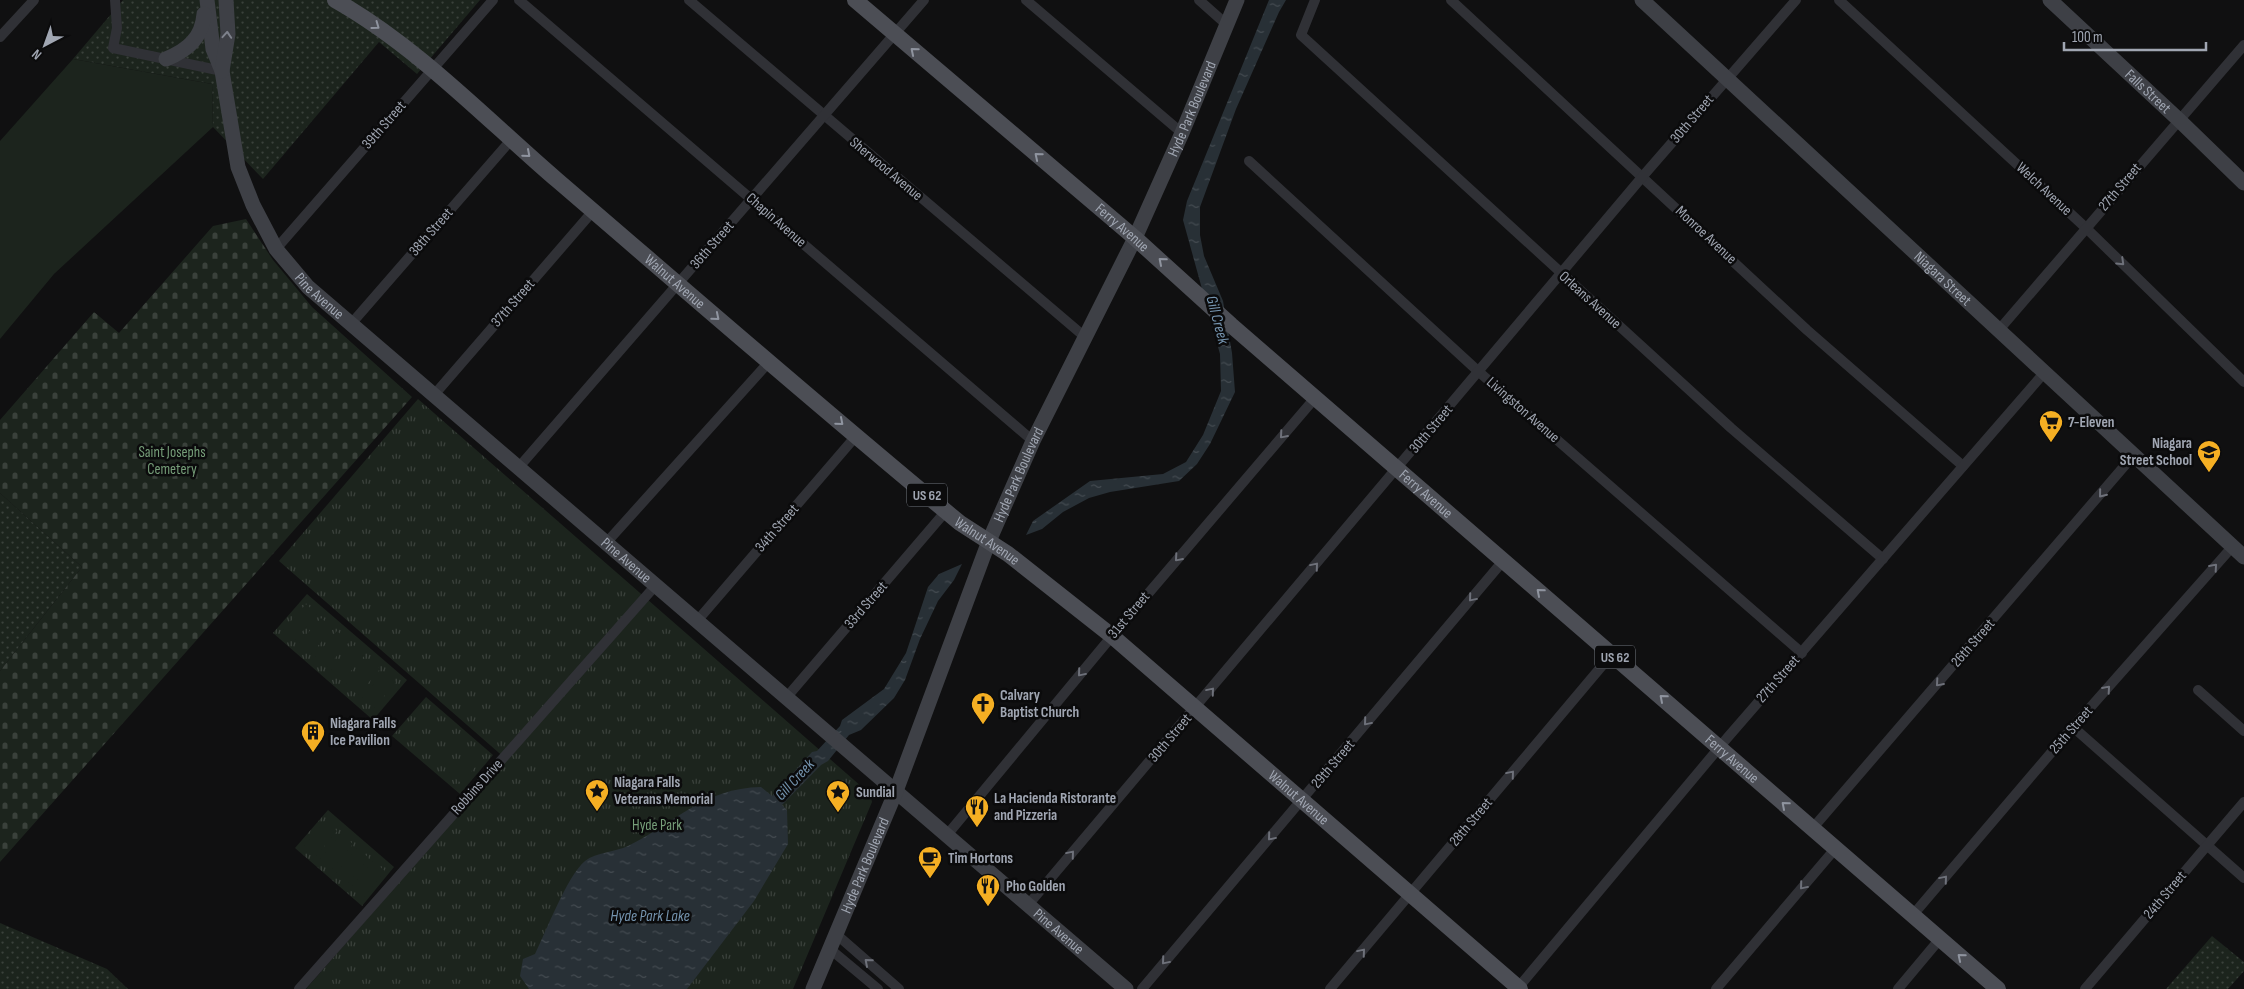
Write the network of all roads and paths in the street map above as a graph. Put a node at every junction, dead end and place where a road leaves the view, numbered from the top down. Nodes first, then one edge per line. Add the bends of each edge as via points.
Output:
1 (34, 0) edge
2 (115, 0) edge
3 (202, 0) edge
4 (207, 0) edge
5 (226, 0) edge
6 (335, 0) edge
7 (493, 0) edge
8 (519, 0) edge
9 (689, 0) edge
10 (855, 0) edge
11 (924, 0) edge
12 (1026, 0) edge
13 (1199, 0) edge
14 (1237, 0) edge
15 (1315, 0) edge
16 (1451, 0) edge
17 (1642, 0) edge
18 (1796, 0) edge
19 (1840, 0) edge
20 (2050, 0) edge
21 (1226, 24) junction
22 (894, 34) junction
23 (0, 37) edge
24 (2244, 45) edge
25 (166, 59) junction
26 (432, 70) junction
27 (222, 71) junction
28 (1726, 78) junction
29 (824, 116) junction
30 (2179, 120) junction
31 (1182, 133) junction
32 (511, 140) junction
33 (1248, 161) dead end
34 (1643, 176) junction
35 (2244, 183) edge
36 (752, 200) junction
37 (593, 211) junction
38 (2086, 228) junction
39 (1135, 238) junction
40 (276, 249) junction
41 (1561, 274) junction
42 (679, 284) junction
43 (352, 324) junction
44 (1998, 331) junction
45 (1084, 337) junction
46 (769, 362) junction
47 (1479, 372) junction
48 (2044, 374) junction
49 (2244, 382) edge
50 (434, 395) junction
51 (1315, 398) junction
52 (856, 436) junction
53 (1033, 441) junction
54 (2133, 456) junction
55 (1963, 466) junction
56 (519, 467) junction
57 (1397, 469) junction
58 (946, 512) junction
59 (989, 541) junction
60 (607, 542) junction
61 (2238, 552) edge
62 (1884, 559) junction
63 (1503, 561) junction
64 (656, 585) junction
65 (697, 621) junction
66 (1112, 636) junction
67 (1802, 653) junction
68 (1612, 654) junction
69 (2198, 690) dead end
70 (786, 698) junction
71 (1196, 708) junction
72 (2073, 727) junction
73 (2244, 731) edge
74 (1719, 748) junction
75 (896, 791) junction
76 (1302, 800) junction
77 (2244, 802) edge
78 (1812, 829) junction
79 (947, 835) junction
80 (2206, 846) junction
81 (1835, 849) junction
82 (2244, 878) edge
83 (1410, 895) junction
84 (1028, 905) junction
85 (1912, 916) junction
86 (836, 934) junction
87 (1940, 940) junction
88 (830, 949) junction
89 (299, 989) edge
90 (813, 989) edge
91 (878, 989) edge
92 (899, 989) edge
93 (1126, 989) edge
94 (1142, 989) edge
95 (1330, 989) edge
96 (1518, 989) edge
97 (1716, 989) edge
98 (1898, 989) edge
99 (1998, 989) edge
100 (2085, 989) edge

1 - 23 street
2 - 25 street via 117,28 113,48
3 - 25 main road via 201,32 189,46
4 - 27 main road via 213,49
27 -> 5 main road via 228,34
6 -> 26 main road, Walnut Avenue / US 62 via 385,32
7 - 26 street, 39th Street
8 - 36 street, Chapin Avenue
9 - 29 street, Sherwood Avenue
10 - 22 main road, Ferry Avenue / US 62
11 - 22 street, 36th Street
12 - 31 street
13 - 21 street
14 - 21 main road, Hyde Park Boulevard
15 - 41 street, Orleans Avenue via 1301,35
16 - 34 street, Monroe Avenue
17 - 28 main road, Niagara Street
18 - 28 street, 30th Street
19 - 38 street, Welch Avenue
20 - 30 main road, Falls Street
21 - 31 main road, Hyde Park Boulevard
22 - 29 street, 36th Street
39 -> 22 main road, Ferry Avenue / US 62
24 - 30 street, 27th Street
25 - 27 street
26 - 32 main road, Walnut Avenue / US 62
26 - 40 street, 39th Street
27 - 40 main road, Pine Avenue via 238,167 253,206
28 - 34 street, 30th Street
28 - 44 main road, Niagara Street
29 - 36 street, 36th Street
29 - 45 street, Sherwood Avenue
30 - 35 main road, Falls Street
30 - 38 street, 27th Street
31 - 39 main road, Hyde Park Boulevard
32 -> 37 main road, Walnut Avenue / US 62
32 - 43 street, 38th Street
33 - 47 street, Livingston Avenue
34 - 41 street, 30th Street
34 - 55 street, Monroe Avenue via 1807,330
36 - 42 street, 36th Street
36 - 53 street, Chapin Avenue
37 - 42 main road, Walnut Avenue / US 62
37 - 50 street, 37th Street
38 - 44 street, 27th Street
38 -> 49 street, Welch Avenue
39 - 45 main road, Hyde Park Boulevard
51 -> 39 main road, Ferry Avenue / US 62
40 - 43 main road, Pine Avenue via 308,287
41 - 47 street, 30th Street
41 - 62 street, Orleans Avenue via 1731,428
42 -> 46 main road, Walnut Avenue / US 62
42 - 56 street, 36th Street
43 - 50 main road, Pine Avenue
44 - 48 main road, Niagara Street
45 - 53 main road, Hyde Park Boulevard
46 -> 52 main road, Walnut Avenue / US 62
46 - 60 street
47 - 57 street, 30th Street
47 - 67 street, Livingston Avenue
48 - 54 main road, Niagara Street
48 - 55 street, 27th Street
50 - 56 main road, Pine Avenue
51 - 57 main road, Ferry Avenue / US 62
51 -> 66 street, 31st Street
52 - 58 main road, Walnut Avenue / US 62
52 - 65 street, 34th Street
53 - 59 main road, Hyde Park Boulevard
54 - 61 main road, Niagara Street
54 -> 78 street, 26th Street
55 - 62 street, 27th Street
56 - 60 main road, Pine Avenue
57 - 63 main road, Ferry Avenue / US 62
71 -> 57 street, 30th Street
58 - 59 main road, Walnut Avenue / US 62
58 - 70 street, 33rd Street
59 - 66 main road, Walnut Avenue / US 62 via 1060,592
59 - 75 main road, Hyde Park Boulevard
60 - 64 main road, Pine Avenue
72 -> 61 street, 25th Street
62 - 67 street, 27th Street
68 -> 63 main road, Ferry Avenue / US 62
63 -> 76 street, 29th Street
64 - 65 main road, Pine Avenue
64 - 89 street, Robbins Drive
65 - 70 main road, Pine Avenue
66 - 71 main road, Walnut Avenue / US 62
66 -> 79 street, 31st Street
67 - 74 street, 27th Street
74 -> 68 main road, Ferry Avenue / US 62
83 -> 68 street, 28th Street
69 - 73 street
70 - 75 main road, Pine Avenue
71 - 76 main road, Walnut Avenue / US 62
84 -> 71 street, 30th Street
72 - 80 street
85 -> 72 street, 25th Street
78 -> 74 main road, Ferry Avenue / US 62
74 - 96 street, 27th Street
75 - 79 main road, Pine Avenue
75 - 86 main road, Hyde Park Boulevard
76 - 83 main road, Walnut Avenue / US 62
76 -> 94 street, 29th Street
77 - 80 street, 24th Street
78 - 81 main road, Ferry Avenue / US 62
79 - 84 main road, Pine Avenue
80 - 82 street
80 - 100 street, 24th Street
81 - 85 main road, Ferry Avenue / US 62
81 -> 97 street
95 -> 83 street, 28th Street
83 - 96 main road, Walnut Avenue / US 62
84 - 93 main road, Pine Avenue
85 - 87 main road, Ferry Avenue / US 62
86 - 88 main road, Hyde Park Boulevard
92 -> 86 street
87 - 98 street
99 -> 87 main road, Ferry Avenue / US 62
88 - 90 main road, Hyde Park Boulevard
88 - 91 street

